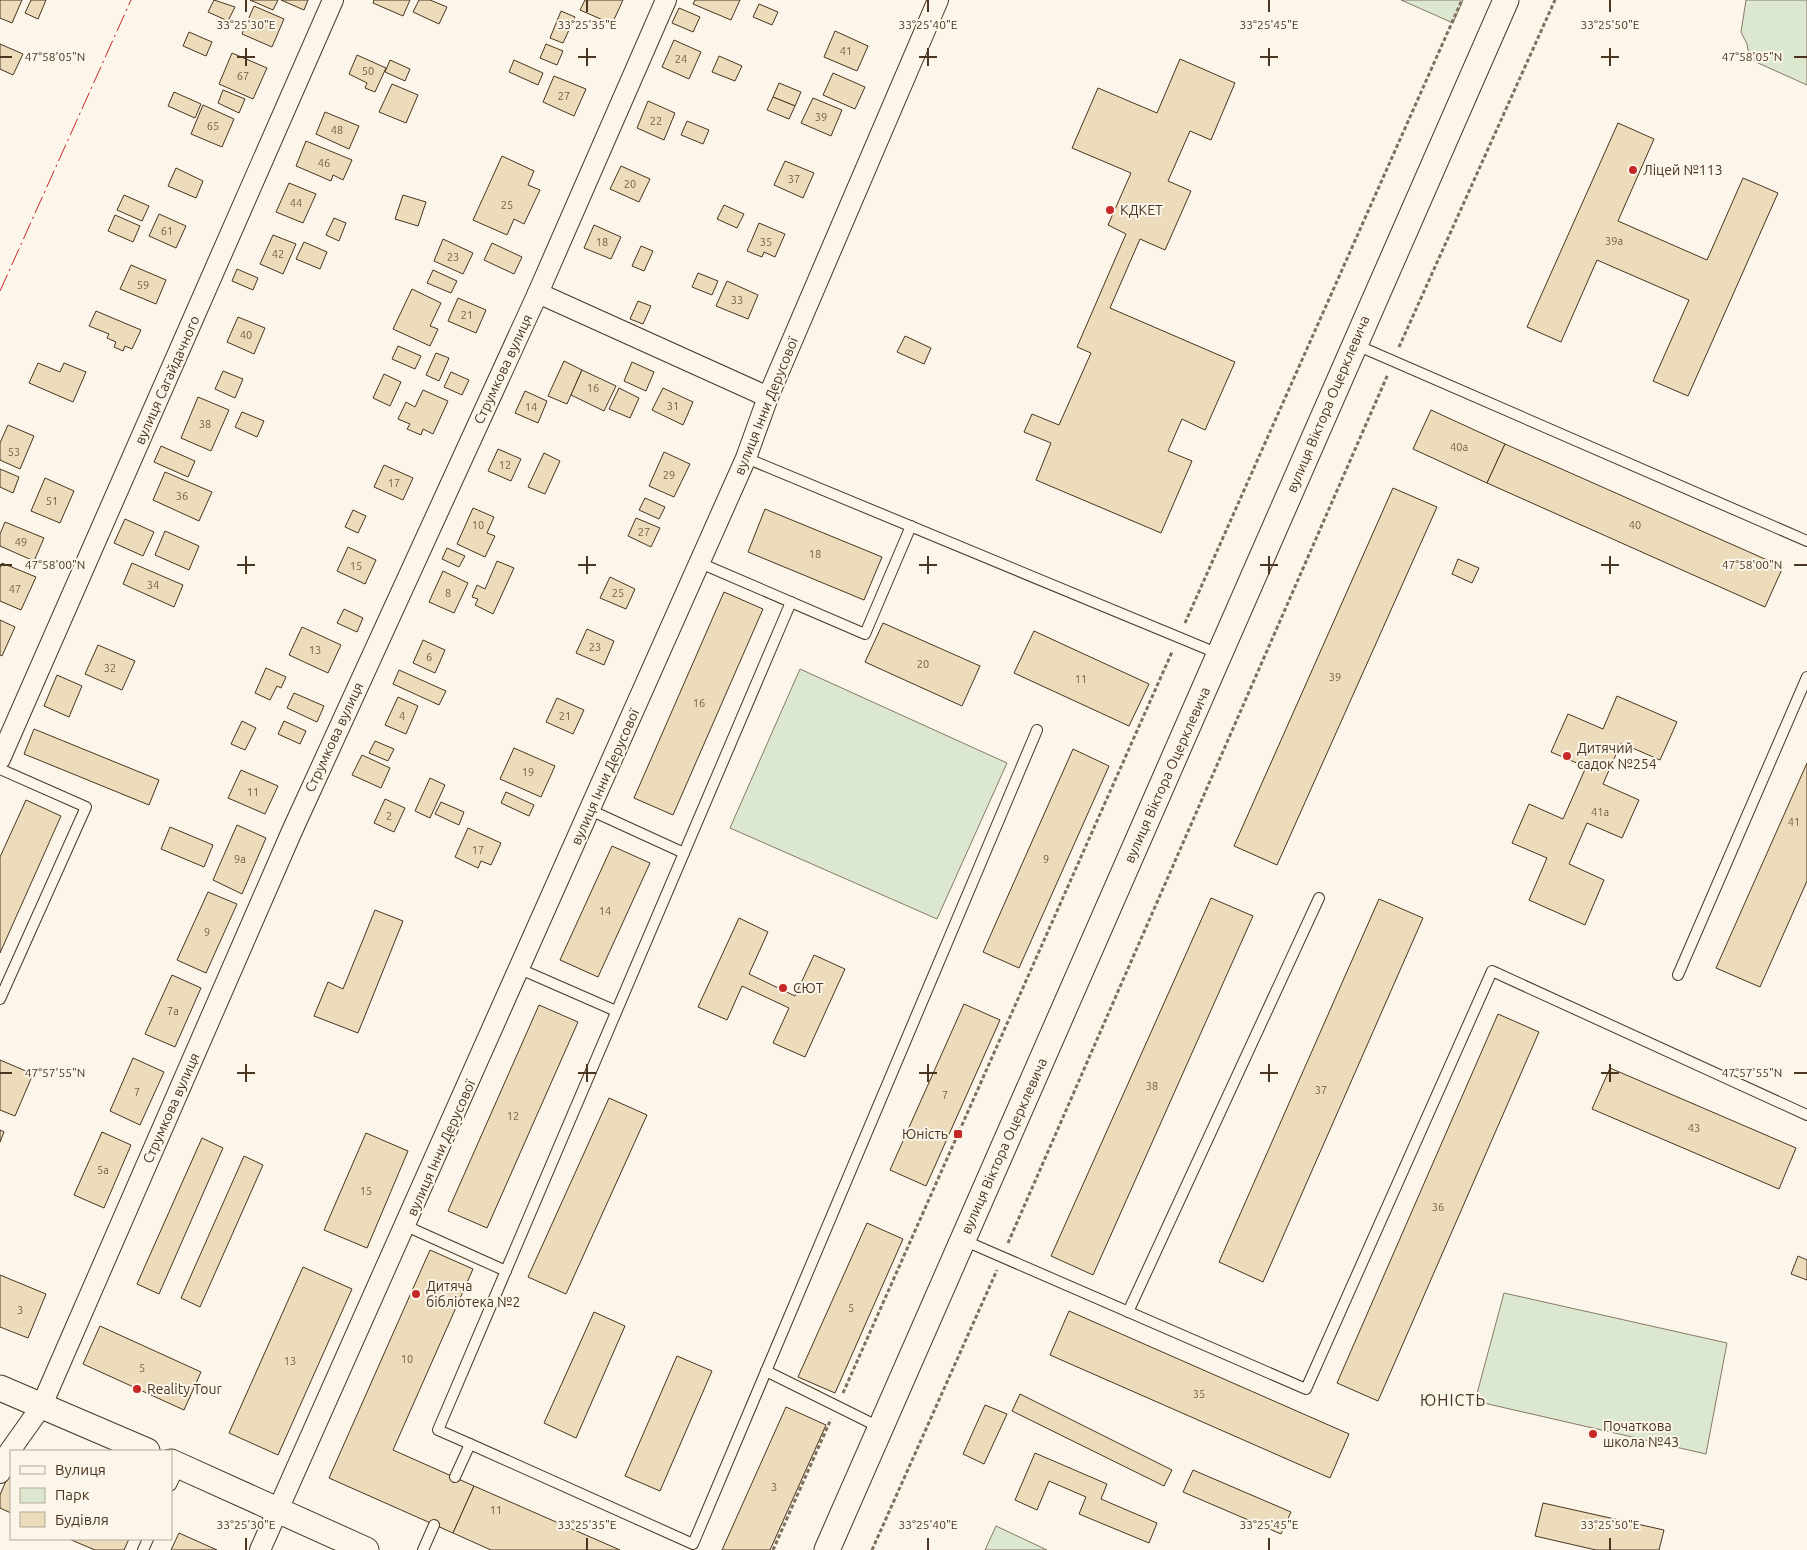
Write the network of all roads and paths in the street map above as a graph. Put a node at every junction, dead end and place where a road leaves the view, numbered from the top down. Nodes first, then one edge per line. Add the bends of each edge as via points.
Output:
1 (333, 0) edge
2 (666, 0) edge
3 (938, 0) edge
4 (1462, 0) edge
5 (1506, 0) edge
6 (1555, 0) edge
7 (538, 293) junction
8 (1354, 344) junction
9 (1394, 360) junction
10 (768, 397) junction
11 (746, 458) junction
12 (911, 526) junction
13 (1807, 541) edge
14 (700, 563) junction
15 (791, 602) junction
16 (1179, 637) junction
17 (1220, 654) junction
18 (1807, 677) edge
19 (1037, 730) dead end
20 (0, 760) edge
21 (0, 769) edge
22 (590, 810) junction
23 (684, 852) junction
24 (1319, 898) dead end
25 (520, 969) junction
26 (1678, 975) dead end
27 (0, 999) edge
28 (616, 1011) junction
29 (1807, 1115) edge
30 (406, 1226) junction
31 (962, 1240) junction
32 (1002, 1257) junction
33 (506, 1271) junction
34 (1128, 1312) junction
35 (766, 1371) junction
36 (0, 1388) edge
37 (41, 1406) junction
38 (837, 1406) junction
39 (879, 1427) junction
40 (470, 1444) junction
41 (10, 1450) edge
42 (145, 1450) edge
43 (10, 1451) edge
44 (174, 1471) edge
45 (0, 1472) edge
46 (455, 1477) dead end
47 (280, 1510) junction
48 (434, 1525) dead end
49 (260, 1550) edge
50 (366, 1550) edge
51 (423, 1550) edge
52 (773, 1550) edge
53 (827, 1550) edge
54 (872, 1550) edge

1 - 20 street, вулиця Сагайдачного
2 - 7 street, Струмкова вулиця
3 - 10 street, вулиця Інни Дерусової
4 - 16 path
5 - 8 street, вулиця Віктора Оцерклевича
6 - 9 path
7 - 10 street
7 - 37 street, Струмкова вулиця via 292,831
8 - 9 lane
8 - 17 street, вулиця Віктора Оцерклевича
9 - 13 lane
9 - 32 path
10 - 11 street, вулиця Інни Дерусової
11 - 12 lane
11 - 14 street, вулиця Інни Дерусової
12 - 15 lane via 865,634
12 - 16 lane
14 - 15 lane
14 - 22 street, вулиця Інни Дерусової
15 - 23 lane
16 - 17 lane
16 - 38 path
17 - 31 street, вулиця Віктора Оцерклевича
18 - 26 lane
19 - 35 lane
21 - 27 lane via 86,807
22 - 23 lane
22 - 25 street, вулиця Інни Дерусової
23 - 28 lane
24 - 34 lane
25 - 28 lane
25 - 30 street, вулиця Інни Дерусової
28 - 33 lane
29 - 34 lane via 1492,971 1306,1389
30 - 33 lane
30 - 47 street, вулиця Інни Дерусової
31 - 32 lane
31 - 39 street, вулиця Віктора Оцерклевича
32 - 34 lane
32 - 54 path
33 - 40 lane via 438,1430
35 - 38 lane
35 - 40 lane via 693,1544
36 - 37 street
37 - 41 street, Струмкова вулиця
37 - 42 street
38 - 39 lane
38 - 52 path
39 - 53 street, вулиця Віктора Оцерклевича
40 - 46 lane
43 - 45 street, Струмкова вулиця
44 - 47 street
47 - 49 street, вулиця Інни Дерусової
47 - 50 street
48 - 51 lane

